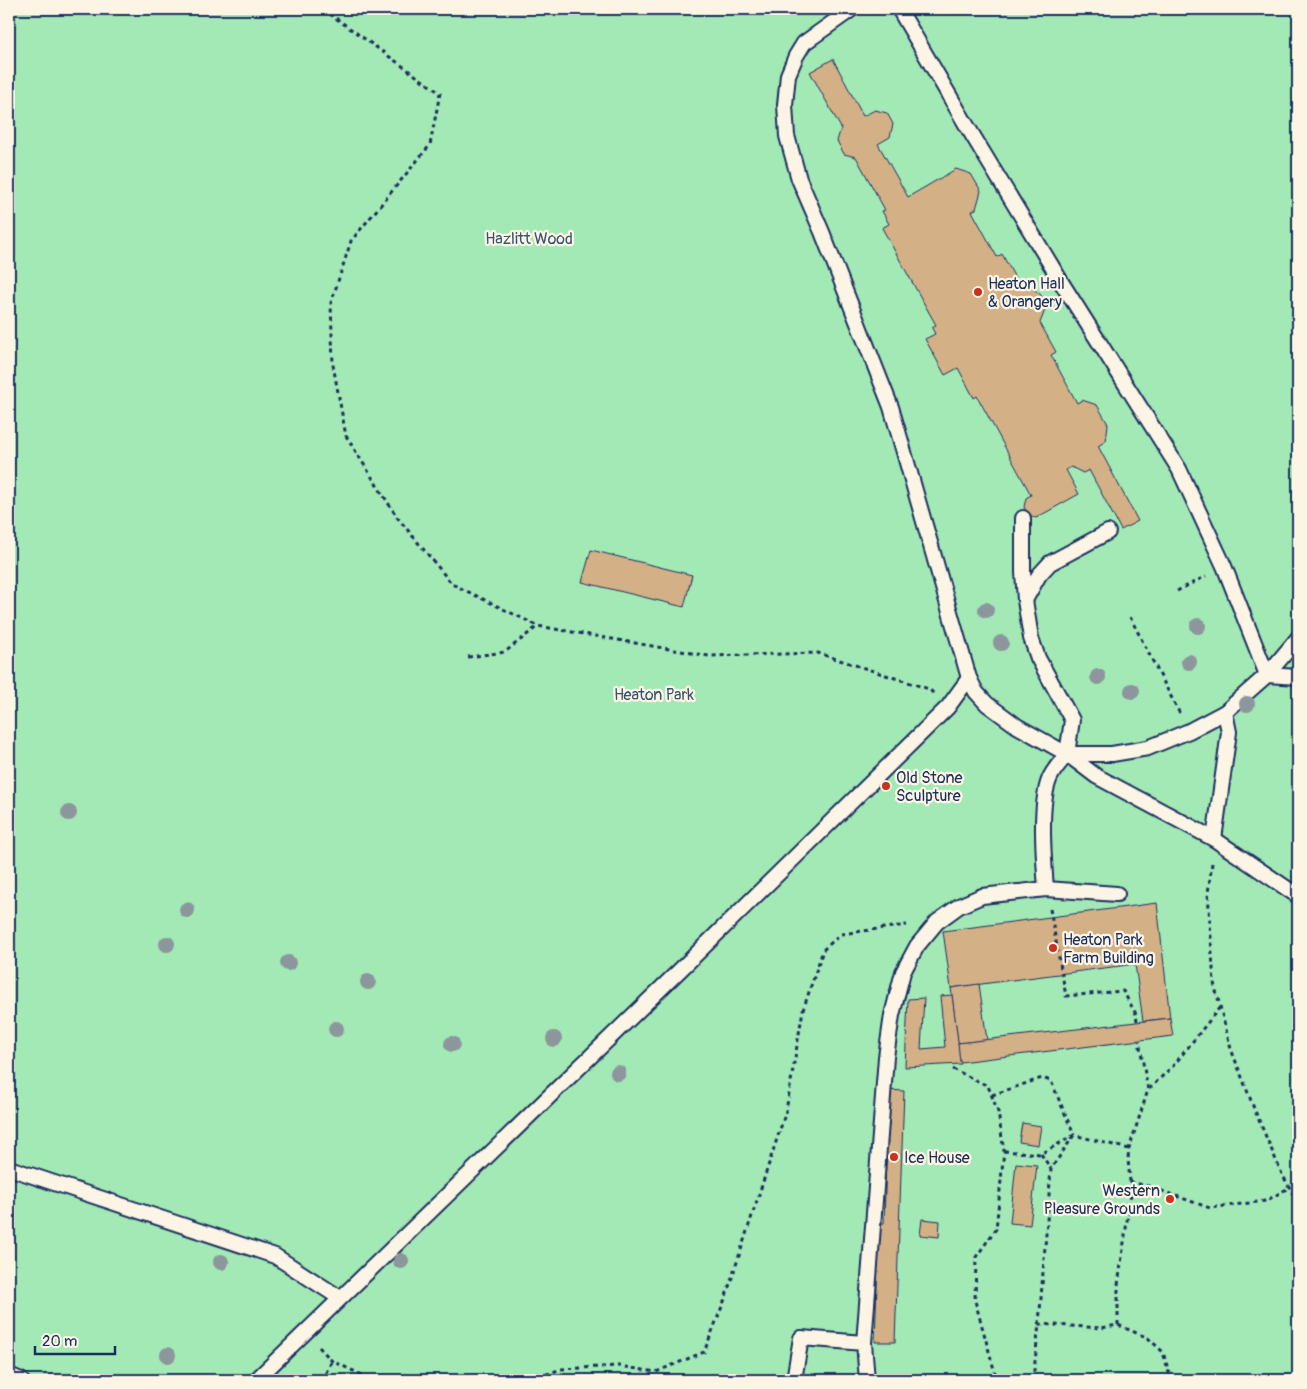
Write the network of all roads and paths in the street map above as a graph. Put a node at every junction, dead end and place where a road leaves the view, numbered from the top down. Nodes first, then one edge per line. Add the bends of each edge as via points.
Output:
1 (323, 9) edge
2 (852, 9) edge
3 (899, 9) edge
4 (1023, 518) dead end
5 (1108, 532) dead end
6 (1193, 582) dead end
7 (1177, 591) dead end
8 (1025, 600) junction
9 (1130, 617) dead end
10 (538, 626) junction
11 (1298, 638) edge
12 (468, 657) dead end
13 (1267, 675) junction
14 (1298, 677) edge
15 (969, 678) junction
16 (948, 707) junction
17 (1179, 712) dead end
18 (1225, 712) junction
19 (1067, 754) junction
20 (1214, 839) junction
21 (1046, 888) junction
22 (1117, 894) dead end
23 (1298, 896) edge
24 (937, 922) junction
25 (1220, 1007) junction
26 (1137, 1021) dead end
27 (1140, 1041) dead end
28 (953, 1070) dead end
29 (1148, 1090) junction
30 (992, 1095) junction
31 (1074, 1135) junction
32 (1129, 1149) junction
33 (1004, 1151) junction
34 (1041, 1154) junction
35 (9, 1168) edge
36 (1051, 1170) junction
37 (1130, 1182) junction
38 (1290, 1187) junction
39 (1298, 1202) edge
40 (340, 1298) junction
41 (1039, 1324) junction
42 (1118, 1325) junction
43 (304, 1332) junction
44 (864, 1343) junction
45 (332, 1360) junction
46 (9, 1375) edge
47 (21, 1380) edge
48 (256, 1380) edge
49 (298, 1380) edge
50 (310, 1380) edge
51 (322, 1380) edge
52 (373, 1380) edge
53 (531, 1380) edge
54 (794, 1380) edge
55 (867, 1380) edge
56 (997, 1380) edge
57 (1032, 1380) edge
58 (1171, 1380) edge

1 - 10 path via 440,92 430,144 351,242 331,303 332,365 346,436 398,517 452,584
2 - 15 lane via 804,43 796,56 788,75 784,105 787,136 798,179 892,407
3 - 13 lane via 1063,286 1180,468 1224,566
4 - 8 lane
5 - 8 lane via 1050,563
6 - 7 path
8 - 19 lane via 1038,658 1072,720
9 - 17 path
10 - 12 path via 505,652
10 - 16 path via 709,656 818,653 929,689
11 - 13 lane
13 - 14 lane
13 - 18 lane
15 - 16 lane
15 - 19 lane via 987,704 1017,726
16 - 40 lane
18 - 19 lane via 1148,748 1112,754
18 - 20 lane via 1229,732
19 - 20 lane via 1096,776
19 - 21 lane via 1049,778 1045,795 1043,855
20 - 23 lane
20 - 25 path via 1208,893 1214,983
21 - 22 lane
21 - 24 lane via 982,896 959,906
21 - 26 path via 1066,996 1124,991
24 - 44 lane via 917,946 903,972 892,1014
24 - 53 path via 841,934 824,950 803,1010 786,1111 725,1299 704,1352 656,1372 619,1366 561,1369
25 - 29 path via 1174,1065
25 - 38 path via 1231,1049 1255,1111
27 - 29 path
28 - 30 path via 988,1086
29 - 32 path
30 - 31 path via 1042,1078 1050,1081
30 - 33 path
31 - 32 path
31 - 34 path
31 - 36 path
32 - 37 path
33 - 34 path
33 - 56 path via 996,1229 976,1257 975,1301
34 - 36 path
35 - 40 lane via 275,1256
36 - 41 path
37 - 38 path via 1210,1208 1266,1201
37 - 42 path via 1118,1285
38 - 39 path
40 - 43 lane
41 - 42 path via 1101,1328
41 - 57 path
42 - 58 path via 1148,1338 1163,1352
43 - 45 path
43 - 48 lane
44 - 54 lane via 800,1338
44 - 55 lane
45 - 51 path
45 - 52 path
46 - 47 lane
49 - 50 path

